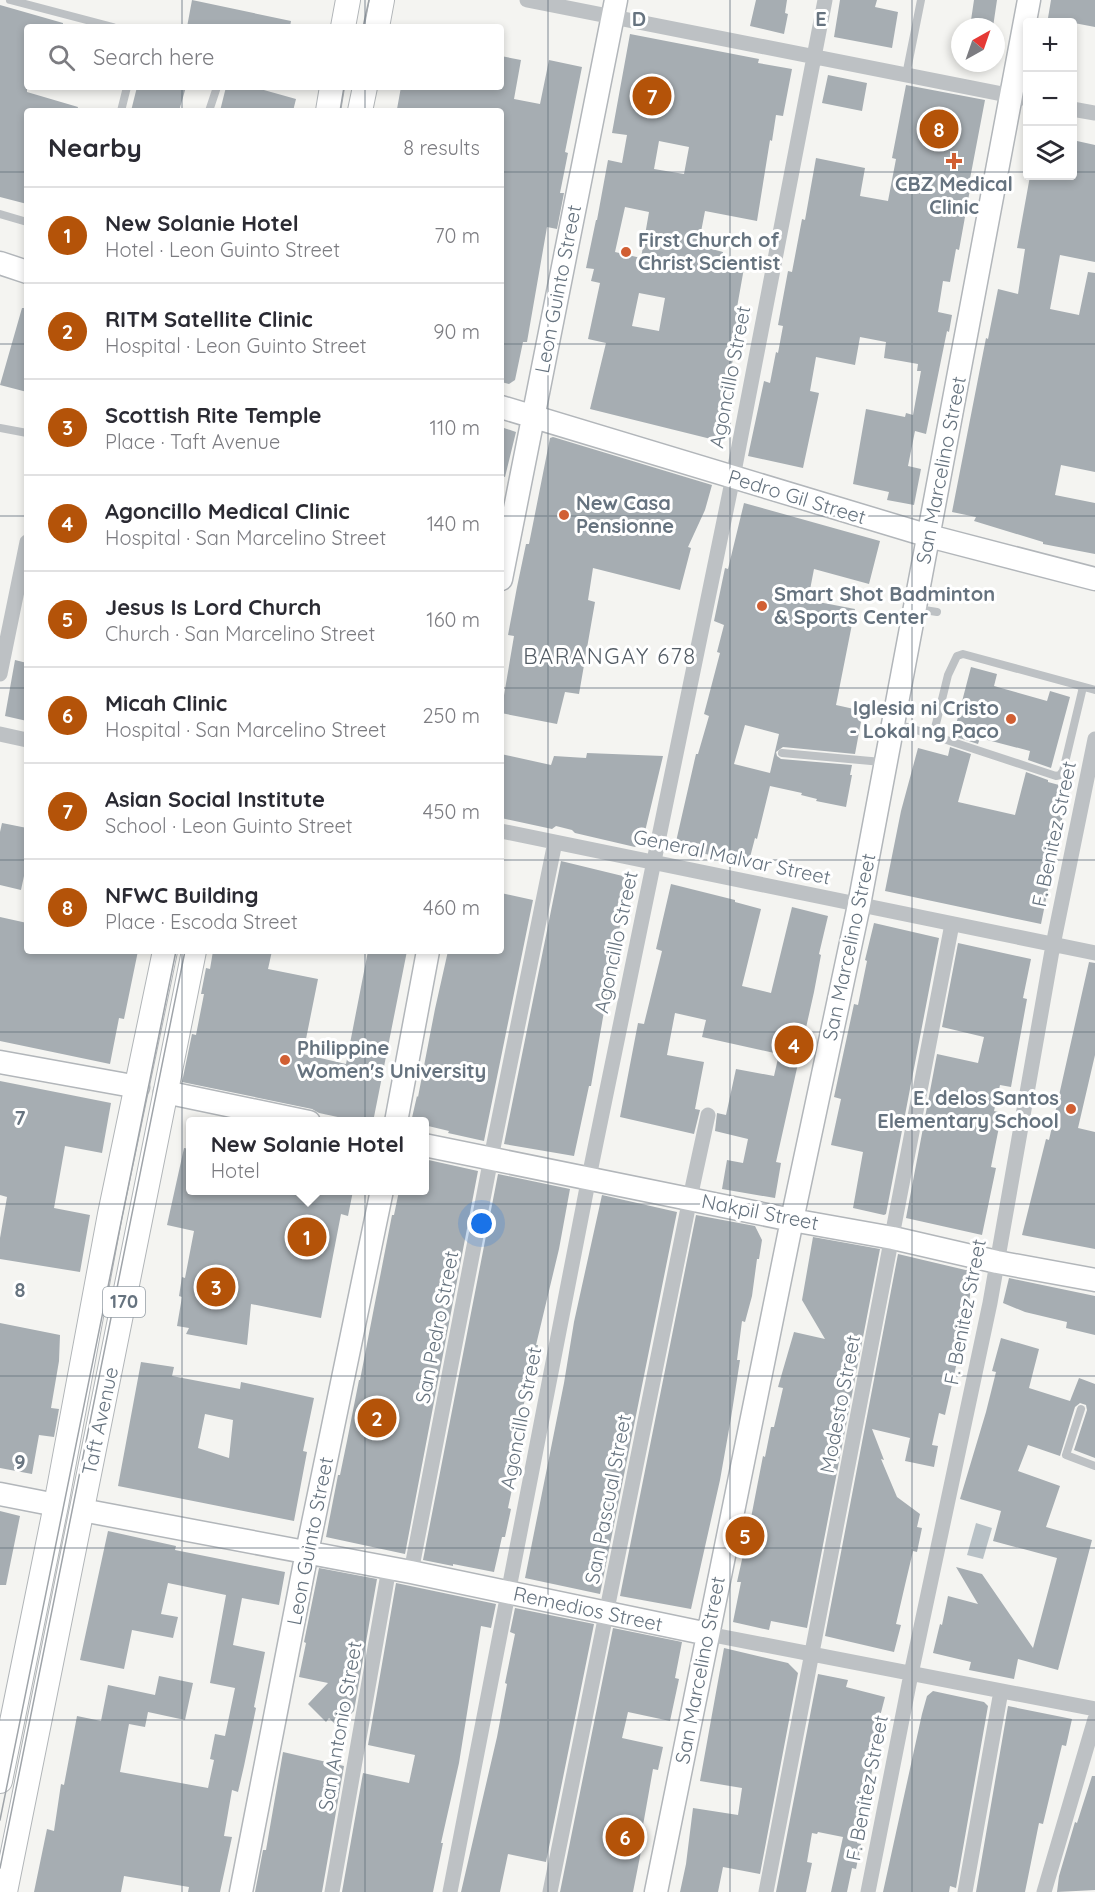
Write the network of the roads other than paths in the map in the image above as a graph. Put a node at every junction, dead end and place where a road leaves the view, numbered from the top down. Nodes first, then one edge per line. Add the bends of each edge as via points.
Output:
1 (10, 0) edge
2 (348, 0) edge
3 (382, 0) edge
4 (527, 0) edge
5 (825, 0) edge
6 (921, 0) edge
7 (1029, 0) edge
8 (614, 8) edge
9 (102, 24) edge
10 (344, 24) edge
11 (378, 24) edge
12 (814, 56) junction
13 (906, 75) junction
14 (126, 90) edge
15 (216, 90) edge
16 (332, 90) edge
17 (364, 90) edge
18 (1019, 97) edge
19 (122, 108) edge
20 (210, 108) edge
21 (328, 108) edge
22 (361, 108) edge
23 (1077, 109) edge
24 (1095, 113) edge
25 (0, 214) edge
26 (24, 221) edge
27 (0, 263) edge
28 (24, 271) edge
29 (504, 408) edge
30 (533, 417) junction
31 (0, 428) edge
32 (24, 432) edge
33 (733, 477) junction
34 (929, 536) junction
35 (24, 557) edge
36 (504, 559) edge
37 (1095, 579) edge
38 (914, 608) junction
39 (937, 612) dead end
40 (0, 674) edge
41 (1083, 687) junction
42 (1095, 690) edge
43 (893, 722) junction
44 (0, 734) edge
45 (933, 736) junction
46 (24, 739) edge
47 (1095, 739) edge
48 (782, 753) dead end
49 (886, 763) junction
50 (504, 832) edge
51 (555, 842) junction
52 (654, 863) junction
53 (859, 905) junction
54 (952, 924) junction
55 (1053, 945) junction
56 (1095, 953) edge
57 (164, 954) edge
58 (193, 954) edge
59 (428, 954) edge
60 (0, 1062) edge
61 (138, 1087) junction
62 (165, 1092) junction
63 (708, 1115) dead end
64 (285, 1117) edge
65 (397, 1117) edge
66 (429, 1146) edge
67 (491, 1158) junction
68 (589, 1177) junction
69 (381, 1195) edge
70 (690, 1198) junction
71 (792, 1220) junction
72 (893, 1238) junction
73 (997, 1262) junction
74 (1095, 1280) edge
75 (1081, 1409) dead end
76 (1095, 1466) edge
77 (0, 1494) edge
78 (56, 1505) junction
79 (82, 1510) junction
80 (307, 1552) junction
81 (400, 1570) junction
82 (509, 1592) junction
83 (606, 1614) junction
84 (708, 1634) junction
85 (813, 1655) junction
86 (911, 1674) junction
87 (1001, 1691) junction
88 (1095, 1709) edge
89 (1095, 1719) edge
90 (1090, 1755) edge
91 (0, 1781) edge
92 (5, 1892) edge
93 (242, 1892) edge
94 (332, 1892) edge
95 (450, 1892) edge
96 (550, 1892) edge
97 (656, 1892) edge
98 (766, 1892) edge
99 (868, 1892) edge
100 (965, 1892) edge
101 (1044, 1892) edge

1 - 9 lane
2 - 10 main road
3 - 11 main road
4 - 8 street
5 - 12 street, Agoncillo Street
6 - 13 lane
7 - 18 street, San Marcelino Street
8 - 12 street
8 - 30 street, Leon Guinto Street
12 - 13 street
12 - 33 street, Agoncillo Street
13 - 18 street
14 - 19 lane
15 - 20 lane
16 - 21 main road
17 - 22 main road
18 - 34 street, San Marcelino Street
23 - 24 street
25 - 26 lane
27 - 28 street
29 - 30 street, Pedro Gil Street
30 - 33 street, Pedro Gil Street
30 - 36 street, Leon Guinto Street
31 - 32 lane
33 - 34 street, Pedro Gil Street
33 - 52 street, Agoncillo Street
34 - 37 street, Pedro Gil Street via 997,557
34 - 38 street, San Marcelino Street
35 - 40 street
38 - 39 lane
38 - 43 street, San Marcelino Street
41 - 42 lane
41 - 45 lane via 963,654 957,656 948,675
41 - 45 lane via 1060,775
43 - 45 lane
43 - 49 street, San Marcelino Street
44 - 46 street
47 - 55 street, F. Benitez Street
48 - 49 lane
49 - 53 street, San Marcelino Street
50 - 51 street, General Malvar Street
51 - 52 street, General Malvar Street
51 - 67 street, San Pedro Street
52 - 53 street, General Malvar Street
52 - 68 street, Agoncillo Street
53 - 54 street, General Malvar Street
53 - 71 street, San Marcelino Street
54 - 55 street, General Malvar Street
54 - 72 street, Modesto Street
55 - 56 street, General Malvar Street
55 - 73 street, F. Benitez Street
57 - 61 main road, Taft Avenue / 170
58 - 62 main road, Taft Avenue / 170
59 - 65 street
60 - 61 street
61 - 78 main road, Taft Avenue / 170
62 - 64 street
62 - 79 main road, Taft Avenue / 170
63 - 70 street, San Pascual Street
66 - 67 street, Nakpil Street
67 - 68 street, Nakpil Street
67 - 81 street, San Pedro Street
68 - 70 street, Nakpil Street
68 - 82 street, Agoncillo Street
69 - 80 street, Leon Guinto Street
70 - 71 street, Nakpil Street
70 - 83 street, San Pascual Street
71 - 72 street, Nakpil Street
71 - 84 street, San Marcelino Street
72 - 73 street, Nakpil Street
72 - 85 street, Modesto Street
73 - 74 street, Nakpil Street
73 - 86 street, F. Benitez Street
75 - 76 lane via 1066,1455
77 - 78 street
78 - 91 main road, Taft Avenue / 170
79 - 80 street, Remedios Street
79 - 92 main road, Taft Avenue / 170
80 - 81 street, Remedios Street
80 - 93 street, Leon Guinto Street
81 - 82 street, Remedios Street
81 - 94 street, San Antonio Street
82 - 83 street, Remedios Street
82 - 95 street, Agoncillo Street
83 - 84 street, Remedios Street
83 - 96 street, San Pascual Street
84 - 85 street, Remedios Street
84 - 97 street, San Marcelino Street
85 - 86 street, Remedios Street
85 - 98 street, Modesto Street
86 - 87 street, Remedios Street
86 - 99 street, F. Benitez Street
87 - 88 street, Remedios Street
87 - 100 street
89 - 90 street
90 - 101 street

